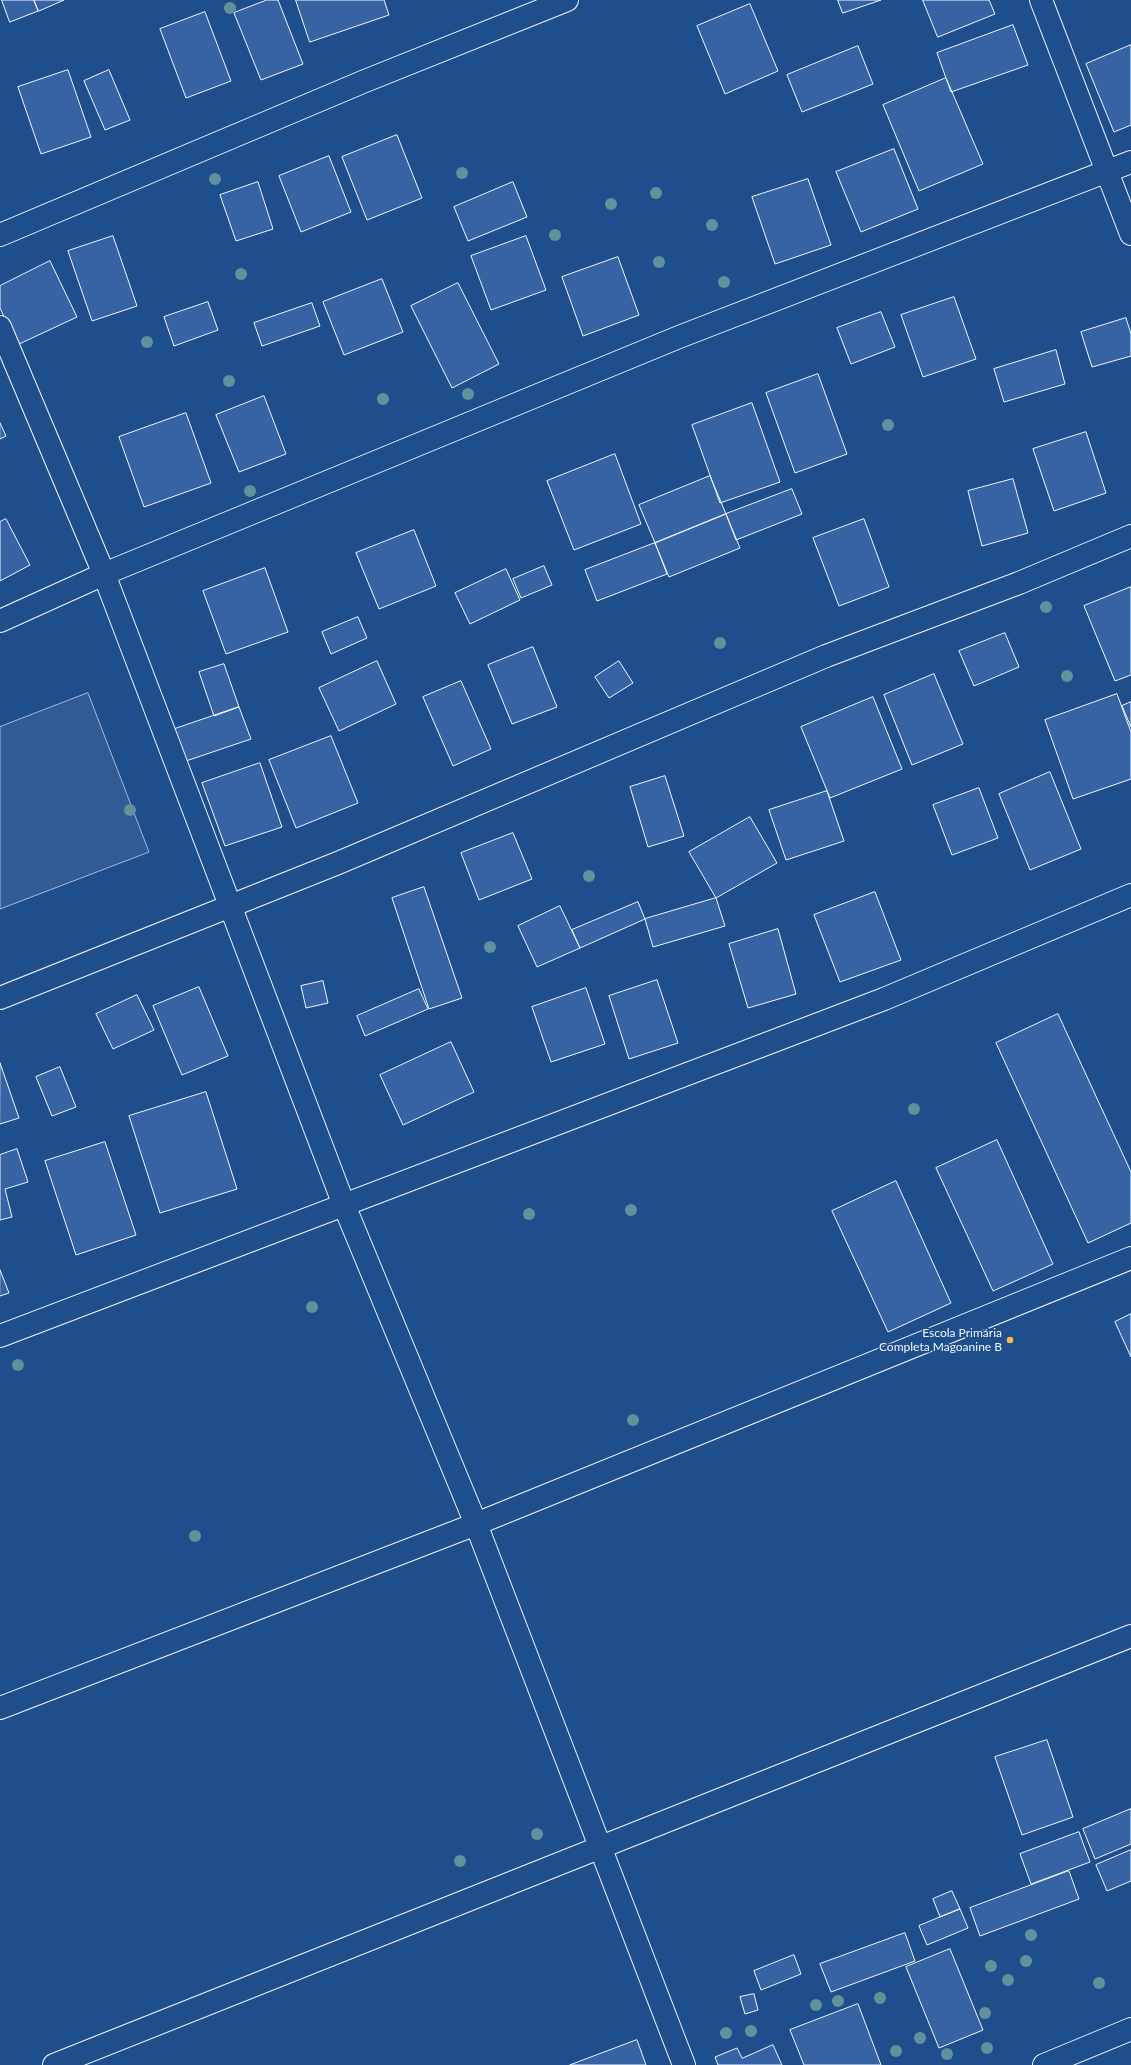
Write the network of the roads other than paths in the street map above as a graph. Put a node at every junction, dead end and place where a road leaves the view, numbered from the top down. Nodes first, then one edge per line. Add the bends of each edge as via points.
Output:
1 (567, 0) edge
2 (1041, 0) edge
3 (1131, 162) edge
4 (1106, 171) junction
5 (1131, 234) edge
6 (0, 235) edge
7 (0, 327) edge
8 (1131, 536) edge
9 (104, 574) junction
10 (0, 621) edge
11 (1131, 895) edge
12 (230, 906) junction
13 (0, 998) edge
14 (344, 1205) junction
15 (1131, 1258) edge
16 (0, 1336) edge
17 (476, 1524) junction
18 (1131, 1636) edge
19 (0, 1708) edge
20 (600, 1846) junction
21 (1131, 2028) edge
22 (54, 2065) edge
23 (684, 2065) edge
24 (1044, 2065) edge

1 - 6 street via 365,81
2 - 4 street
3 - 4 street
4 - 5 street
4 - 9 street via 679,337
7 - 9 street
8 - 12 street via 1019,583 826,656
9 - 10 street
9 - 12 street
11 - 14 street via 884,998
12 - 13 street
12 - 14 street
14 - 16 street
14 - 17 street
15 - 17 street
17 - 19 street
17 - 20 street
18 - 20 street
20 - 22 street
20 - 23 street
21 - 24 street

